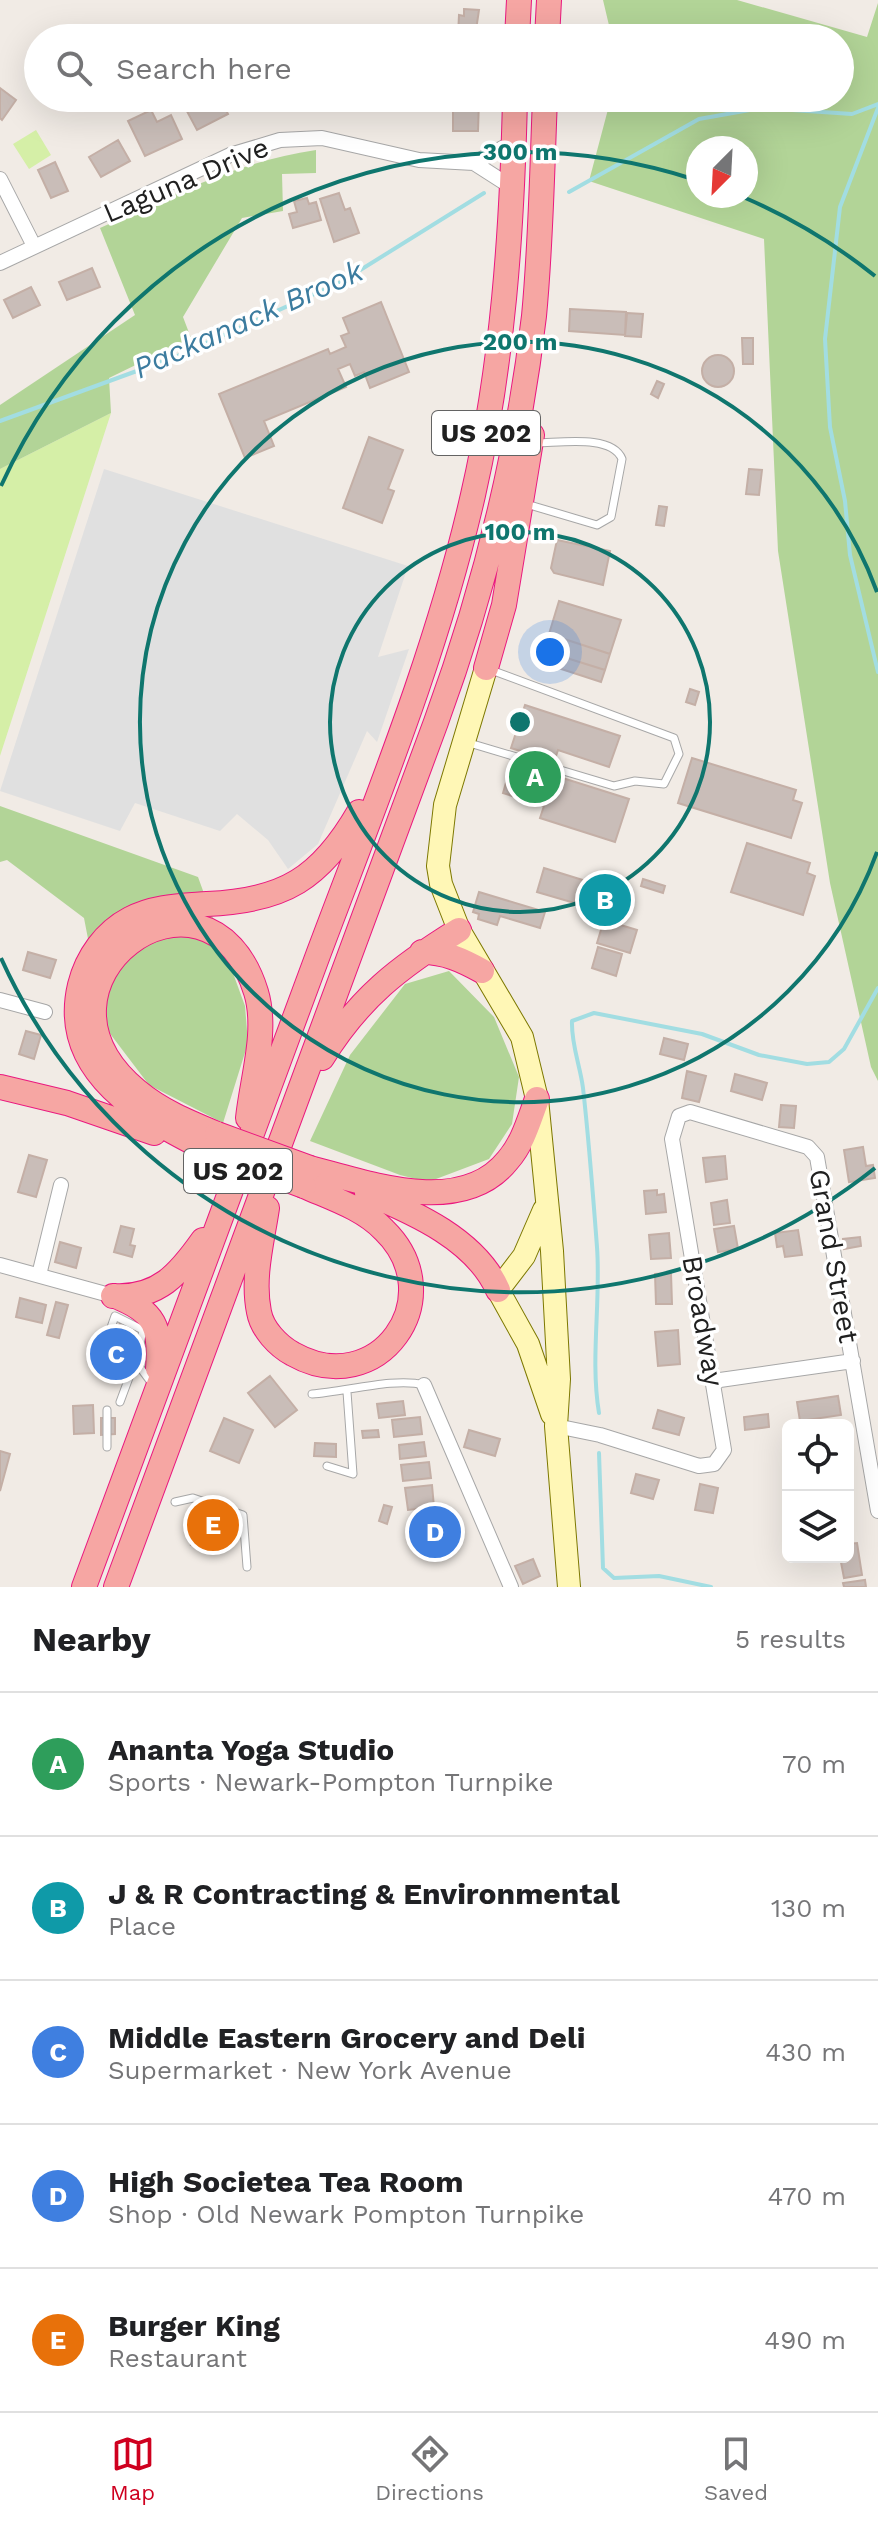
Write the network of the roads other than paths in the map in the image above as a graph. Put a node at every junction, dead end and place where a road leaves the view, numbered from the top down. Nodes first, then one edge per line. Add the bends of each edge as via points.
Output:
1 (519, 0) edge
2 (549, 0) edge
3 (518, 24) edge
4 (548, 24) edge
5 (515, 112) edge
6 (544, 112) edge
7 (514, 142) junction
8 (474, 163) junction
9 (0, 179) edge
10 (513, 188) junction
11 (34, 246) junction
12 (0, 263) edge
13 (538, 269) junction
14 (531, 442) junction
15 (521, 502) junction
16 (486, 668) junction
17 (464, 742) junction
18 (392, 755) junction
19 (459, 930) junction
20 (422, 952) junction
21 (482, 971) junction
22 (0, 1000) edge
23 (45, 1012) dead end
24 (0, 1087) edge
25 (537, 1099) junction
26 (294, 1105) junction
27 (213, 1143) junction
28 (808, 1147) joint
29 (245, 1153) junction
30 (273, 1163) junction
31 (307, 1177) junction
32 (61, 1185) dead end
33 (546, 1204) junction
34 (222, 1215) junction
35 (0, 1265) edge
36 (39, 1275) junction
37 (498, 1290) junction
38 (114, 1306) junction
39 (853, 1361) junction
40 (136, 1362) junction
41 (130, 1375) junction
42 (713, 1381) junction
43 (424, 1385) joint
44 (157, 1390) junction
45 (347, 1392) junction
46 (312, 1394) dead end
47 (120, 1402) dead end
48 (107, 1410) dead end
49 (556, 1426) junction
50 (107, 1447) dead end
51 (327, 1466) dead end
52 (175, 1502) dead end
53 (878, 1511) edge
54 (247, 1567) dead end
55 (84, 1587) edge
56 (116, 1587) edge
57 (511, 1587) edge
58 (569, 1587) edge

1 - 3 highway
2 - 4 highway
5 - 7 highway, US 202
6 - 13 highway, US 202
7 - 8 street
7 - 10 highway, US 202
8 - 10 street, Laguna Drive
8 - 11 street, Laguna Drive via 419,160 346,141 280,140 230,155
9 - 11 street
10 - 18 highway, US 202 via 499,357 474,492 447,595
11 - 12 street, Laguna Drive
13 - 14 highway via 540,363
13 - 26 highway, US 202 via 515,438 480,588 452,678
14 - 15 highway
14 - 15 lane via 592,443 613,448 622,459 611,517 601,525
15 - 16 highway via 504,605
16 - 17 main road
16 - 17 lane via 674,738 679,754 664,784 635,781 614,786
17 - 19 main road via 438,847 441,884
18 - 27 highway via 335,851 300,881 250,900 138,914 108,935 86,967 77,1023 98,1073 143,1116
18 - 29 highway, US 202
19 - 20 highway
19 - 21 main road
20 - 21 highway via 459,958
20 - 26 highway via 362,1002
21 - 25 main road via 522,1037
22 - 23 street
24 - 27 highway
25 - 31 highway via 508,1161 468,1186 443,1191
25 - 33 main road
26 - 30 highway, US 202
27 - 29 highway via 134,1089 101,1041 97,1000 103,973 127,942 157,928 199,928 223,941 256,992 259,1028
27 - 31 highway, bridge
28 - 39 street, Grand Street via 817,1157
28 - 42 street, Broadway via 690,1112 679,1116 674,1126
29 - 34 highway, US 202
30 - 31 highway via 257,1281 259,1314 285,1349 314,1364 348,1366 384,1349 401,1329 411,1297 408,1264 383,1228
30 - 56 highway, US 202
31 - 37 highway via 432,1225 473,1255
32 - 36 street
33 - 37 main road via 536,1236
33 - 49 main road via 559,1379
34 - 38 highway via 170,1281
34 - 44 highway, US 202
35 - 36 street
36 - 38 street
37 - 49 main road via 528,1344
38 - 40 lane via 143,1330
38 - 41 lane via 99,1362
38 - 44 highway via 144,1311 157,1328
39 - 42 street
39 - 53 street, Grand Street
40 - 41 lane
40 - 44 lane
41 - 47 lane
42 - 49 street, Broadway via 725,1441 720,1458 706,1467
43 - 45 lane via 408,1380
43 - 57 street
44 - 55 highway, US 202
45 - 46 lane
45 - 51 lane via 353,1474
48 - 50 lane
49 - 58 main road
52 - 54 lane via 193,1498 243,1515

